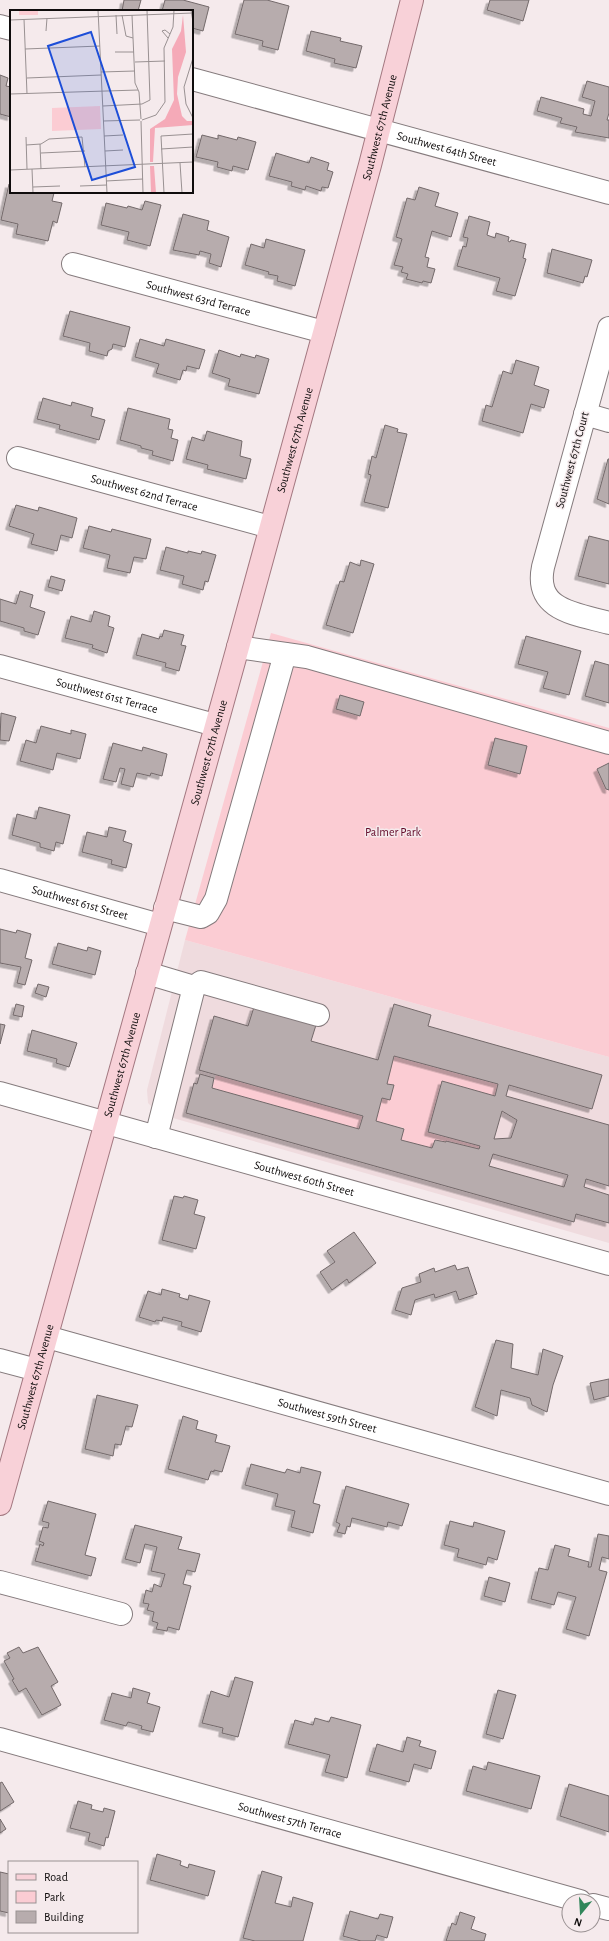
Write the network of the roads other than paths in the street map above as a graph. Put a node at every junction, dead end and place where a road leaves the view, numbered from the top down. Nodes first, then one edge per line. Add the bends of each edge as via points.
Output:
1 (412, 0) edge
2 (0, 26) edge
3 (10, 29) edge
4 (193, 79) edge
5 (379, 129) junction
6 (609, 193) edge
7 (73, 264) dead end
8 (609, 328) edge
9 (324, 332) junction
10 (585, 414) junction
11 (609, 421) edge
12 (18, 458) dead end
13 (270, 527) junction
14 (609, 623) edge
15 (238, 647) junction
16 (285, 654) junction
17 (0, 666) edge
18 (215, 725) junction
19 (609, 743) edge
20 (0, 880) edge
21 (162, 917) junction
22 (147, 973) junction
23 (194, 987) junction
24 (318, 1016) dead end
25 (0, 1093) edge
26 (106, 1122) junction
27 (156, 1137) junction
28 (609, 1264) edge
29 (46, 1337) junction
30 (0, 1360) edge
31 (37, 1370) junction
32 (609, 1494) edge
33 (0, 1504) edge
34 (0, 1582) edge
35 (121, 1614) dead end
36 (0, 1739) edge
37 (561, 1896) edge

1 - 5 main road, Southwest 67th Avenue
2 - 3 street
4 - 5 street, Southwest 64th Street
5 - 6 street, Southwest 64th Street
5 - 9 main road, Southwest 67th Avenue
7 - 9 street, Southwest 63rd Terrace
8 - 10 street, Southwest 67th Court
9 - 13 main road, Southwest 67th Avenue
10 - 11 street
10 - 14 street, Southwest 67th Court via 541,580 543,592 558,607
12 - 13 street, Southwest 62nd Terrace
13 - 15 main road, Southwest 67th Avenue
15 - 16 street
15 - 18 main road, Southwest 67th Avenue
16 - 19 street via 307,657
16 - 21 street, Southwest 61st Street via 216,899 208,913 201,917
17 - 18 street, Southwest 61st Terrace
18 - 21 main road, Southwest 67th Avenue
20 - 21 street, Southwest 61st Street
21 - 22 main road, Southwest 67th Avenue
22 - 23 street
22 - 26 main road, Southwest 67th Avenue
23 - 24 street via 201,982
23 - 27 street
25 - 26 street, Southwest 60th Street
26 - 27 street, Southwest 60th Street
26 - 29 main road, Southwest 67th Avenue
27 - 28 street, Southwest 60th Street
29 - 31 main road, Southwest 67th Avenue
29 - 32 street, Southwest 59th Street
30 - 31 street
31 - 33 main road, Southwest 67th Avenue
34 - 35 street
36 - 37 street, Southwest 57th Terrace

